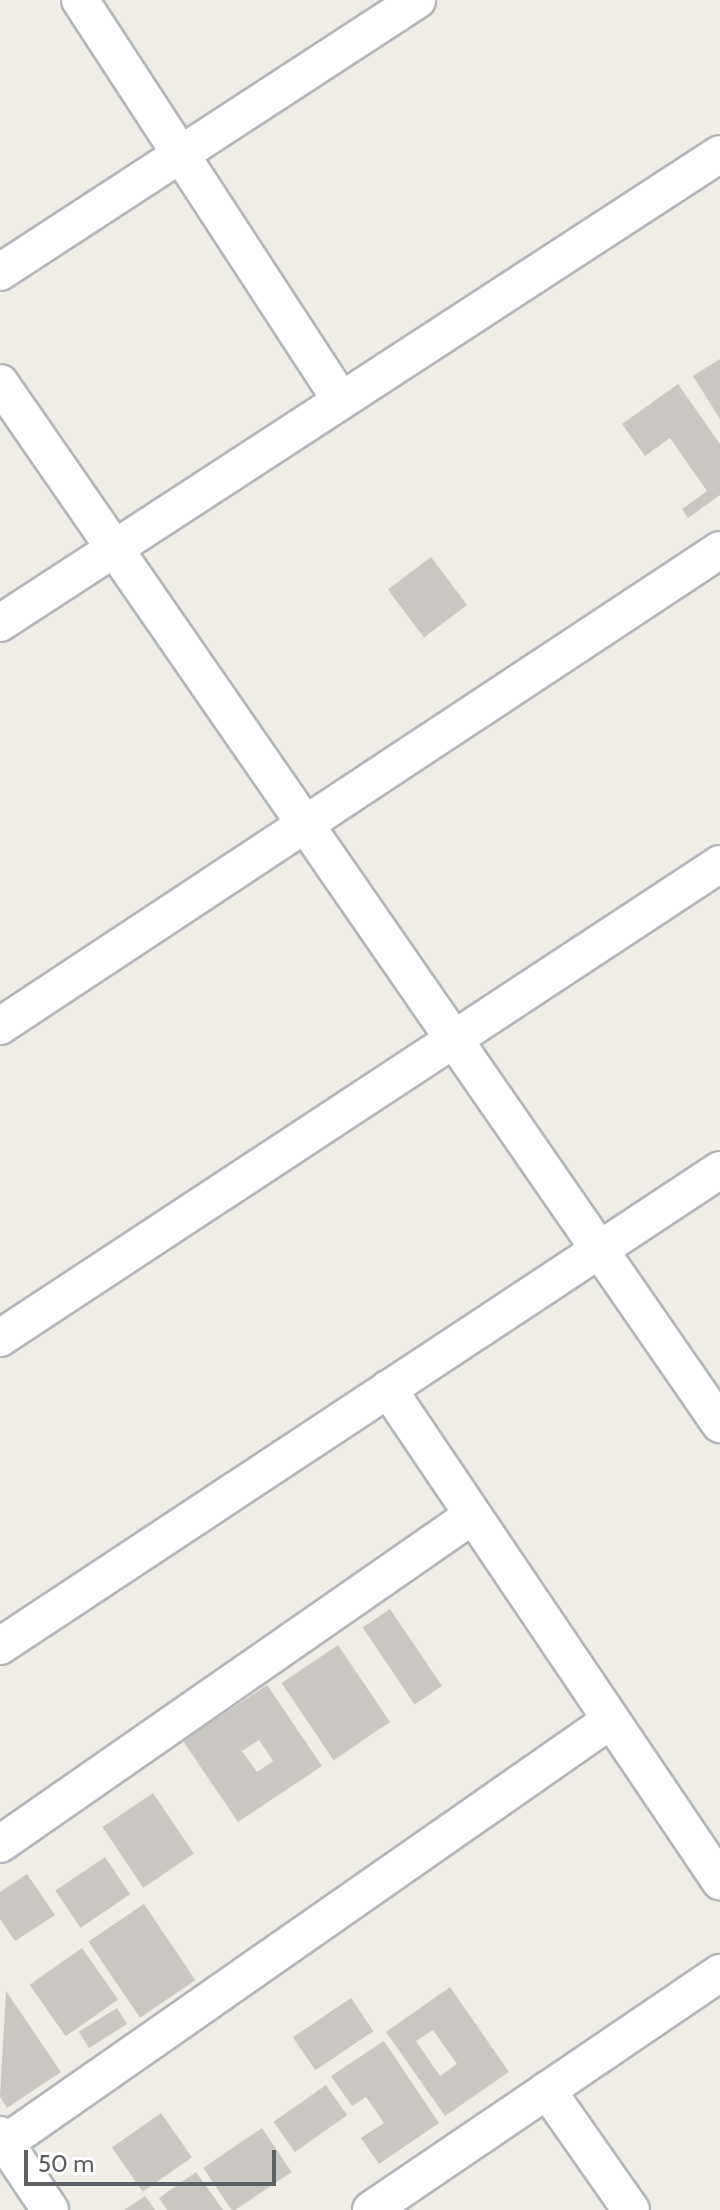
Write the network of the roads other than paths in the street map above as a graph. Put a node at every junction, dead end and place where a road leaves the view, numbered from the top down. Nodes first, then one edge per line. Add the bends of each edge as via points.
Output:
1 (80, 0) edge
2 (404, 4) edge
3 (720, 154) edge
4 (180, 155) junction
5 (0, 272) edge
6 (0, 383) edge
7 (341, 401) junction
8 (720, 550) edge
9 (110, 551) junction
10 (0, 623) edge
11 (302, 826) junction
12 (720, 864) edge
13 (0, 1026) edge
14 (452, 1041) junction
15 (720, 1170) edge
16 (599, 1251) junction
17 (0, 1338) edge
18 (388, 1389) junction
19 (720, 1424) edge
20 (473, 1515) junction
21 (0, 1646) edge
22 (611, 1720) junction
23 (0, 1844) edge
24 (720, 1881) edge
25 (720, 1973) edge
26 (547, 2090) junction
27 (3, 2139) edge
28 (50, 2210) edge
29 (371, 2210) edge
30 (631, 2210) edge

1 - 4 street
2 - 4 street
3 - 7 street
4 - 5 street
4 - 7 street
6 - 9 street
7 - 9 street
8 - 11 street
9 - 10 street
9 - 11 street
11 - 13 street
11 - 14 street
12 - 14 street
14 - 16 street
14 - 17 street
15 - 16 street
16 - 18 street
16 - 19 street
18 - 20 street
18 - 21 street
20 - 22 street
20 - 23 street
22 - 24 street
22 - 27 street
25 - 26 street
26 - 29 street
26 - 30 street
27 - 28 street

